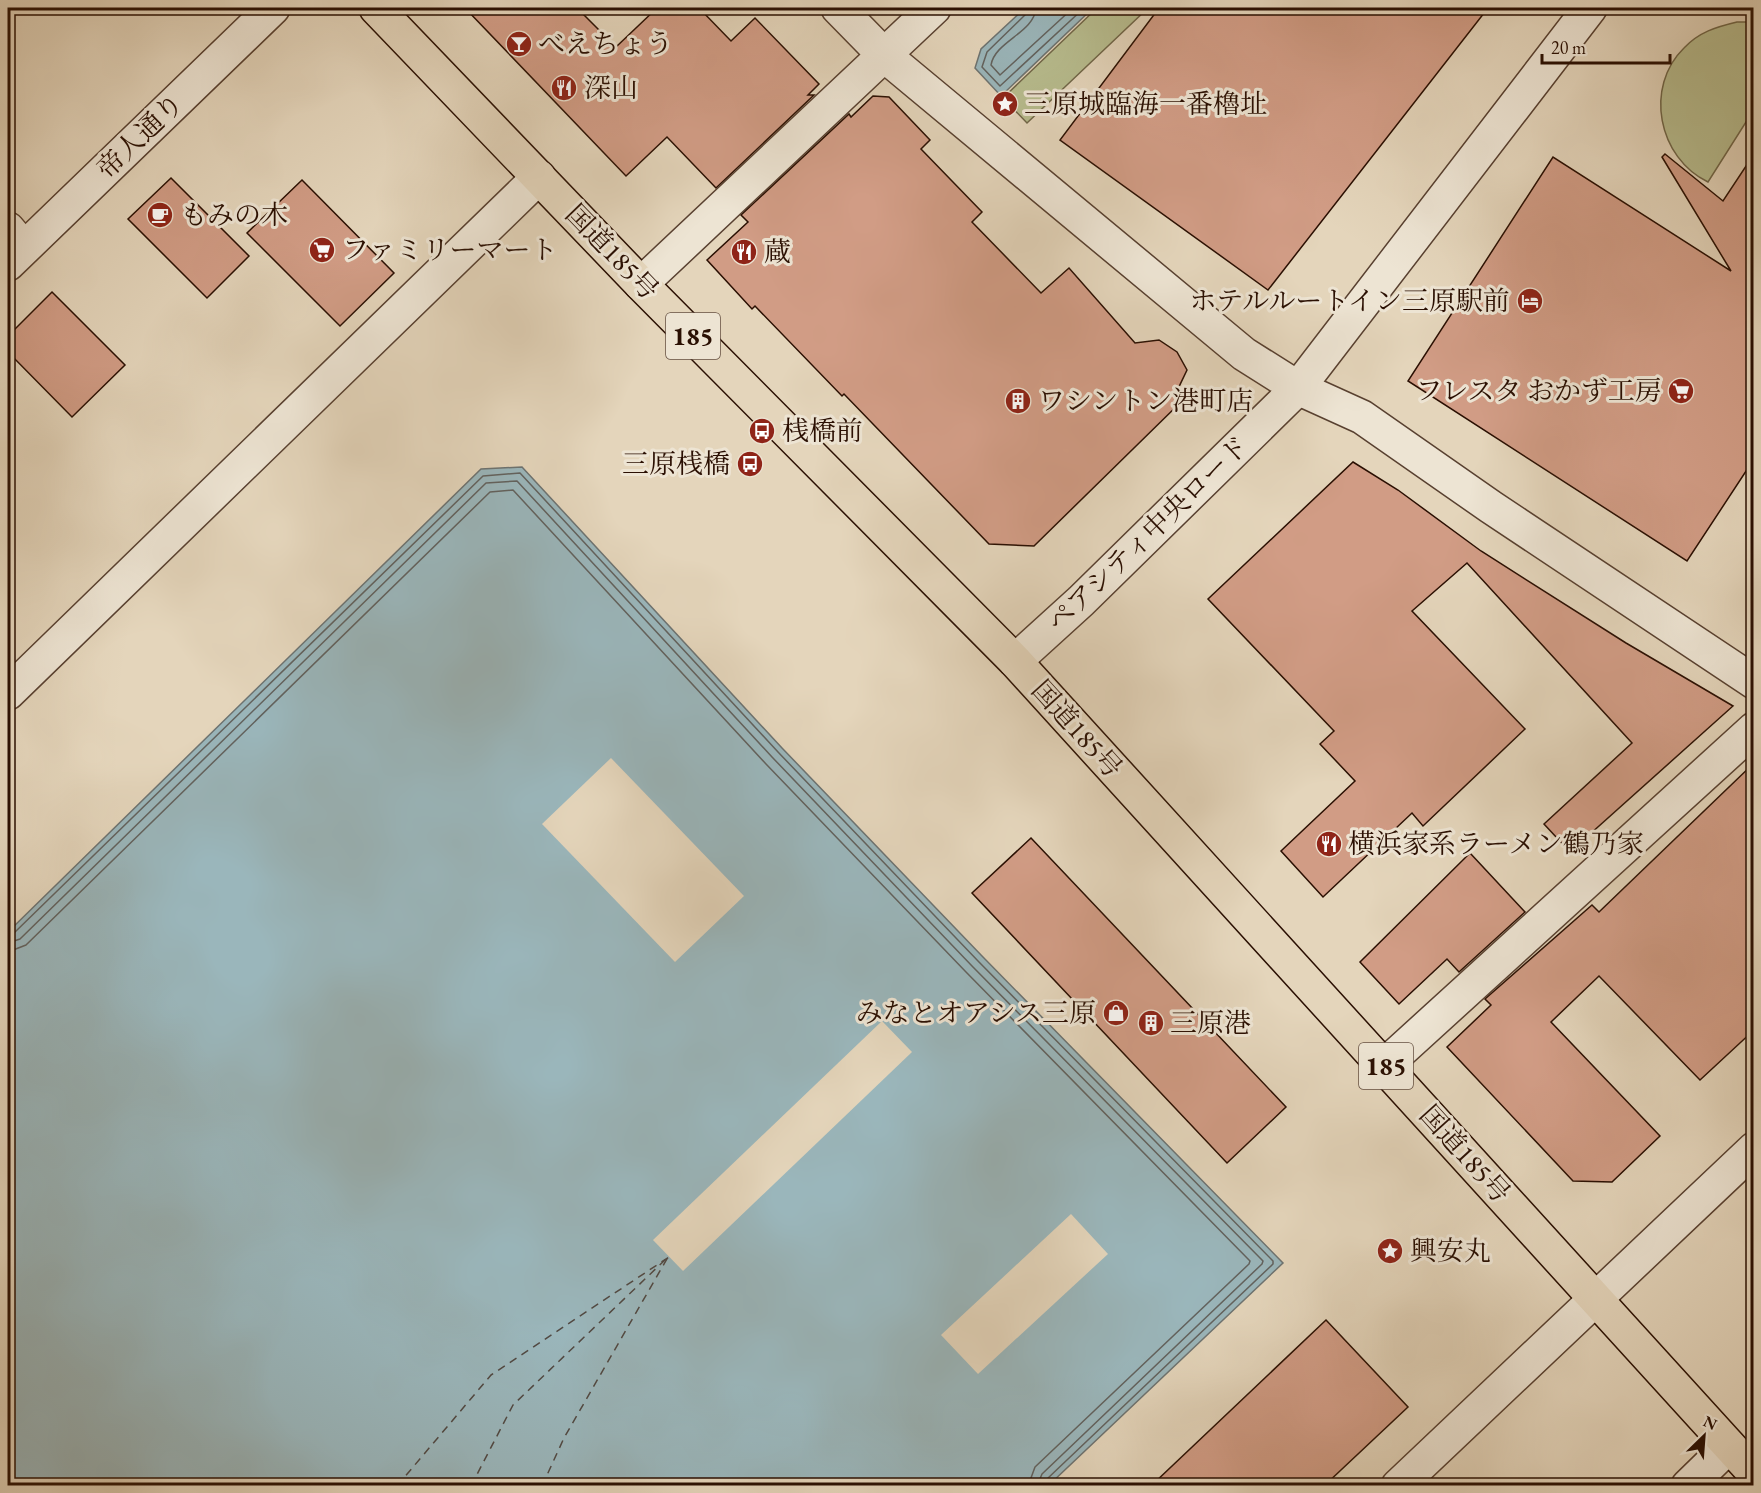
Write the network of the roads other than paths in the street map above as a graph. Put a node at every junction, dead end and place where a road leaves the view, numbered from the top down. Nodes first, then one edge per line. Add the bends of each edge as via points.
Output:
1 (273, 8) edge
2 (376, 8) edge
3 (838, 8) edge
4 (934, 8) edge
5 (1590, 8) edge
6 (884, 55) junction
7 (539, 177) junction
8 (13, 247) edge
9 (641, 284) junction
10 (1298, 388) junction
11 (1015, 661) junction
12 (1754, 682) edge
13 (8, 693) edge
14 (1754, 729) edge
15 (1385, 1065) junction
16 (1754, 1149) edge
17 (1596, 1299) junction
18 (1729, 1446) junction
19 (1754, 1473) edge
20 (1398, 1485) edge
21 (1688, 1485) edge

1 - 8 street, 帝人通り
2 - 7 highway, 国道185号 / 185
3 - 6 street
4 - 6 street
5 - 10 street, ペアシティ中央ロード
6 - 9 street
6 - 10 street via 1244,354
7 - 9 highway, 国道185号 / 185
7 - 13 street
9 - 11 highway, 国道185号 / 185
10 - 11 street, ペアシティ中央ロード via 1081,602
10 - 12 street via 1362,417
11 - 15 highway, 国道185号 / 185
14 - 15 street
15 - 17 highway, 国道185号 / 185
16 - 17 street
17 - 18 highway, 国道185号 / 185
17 - 20 street
18 - 19 highway, 国道185号 / 185
18 - 21 street

